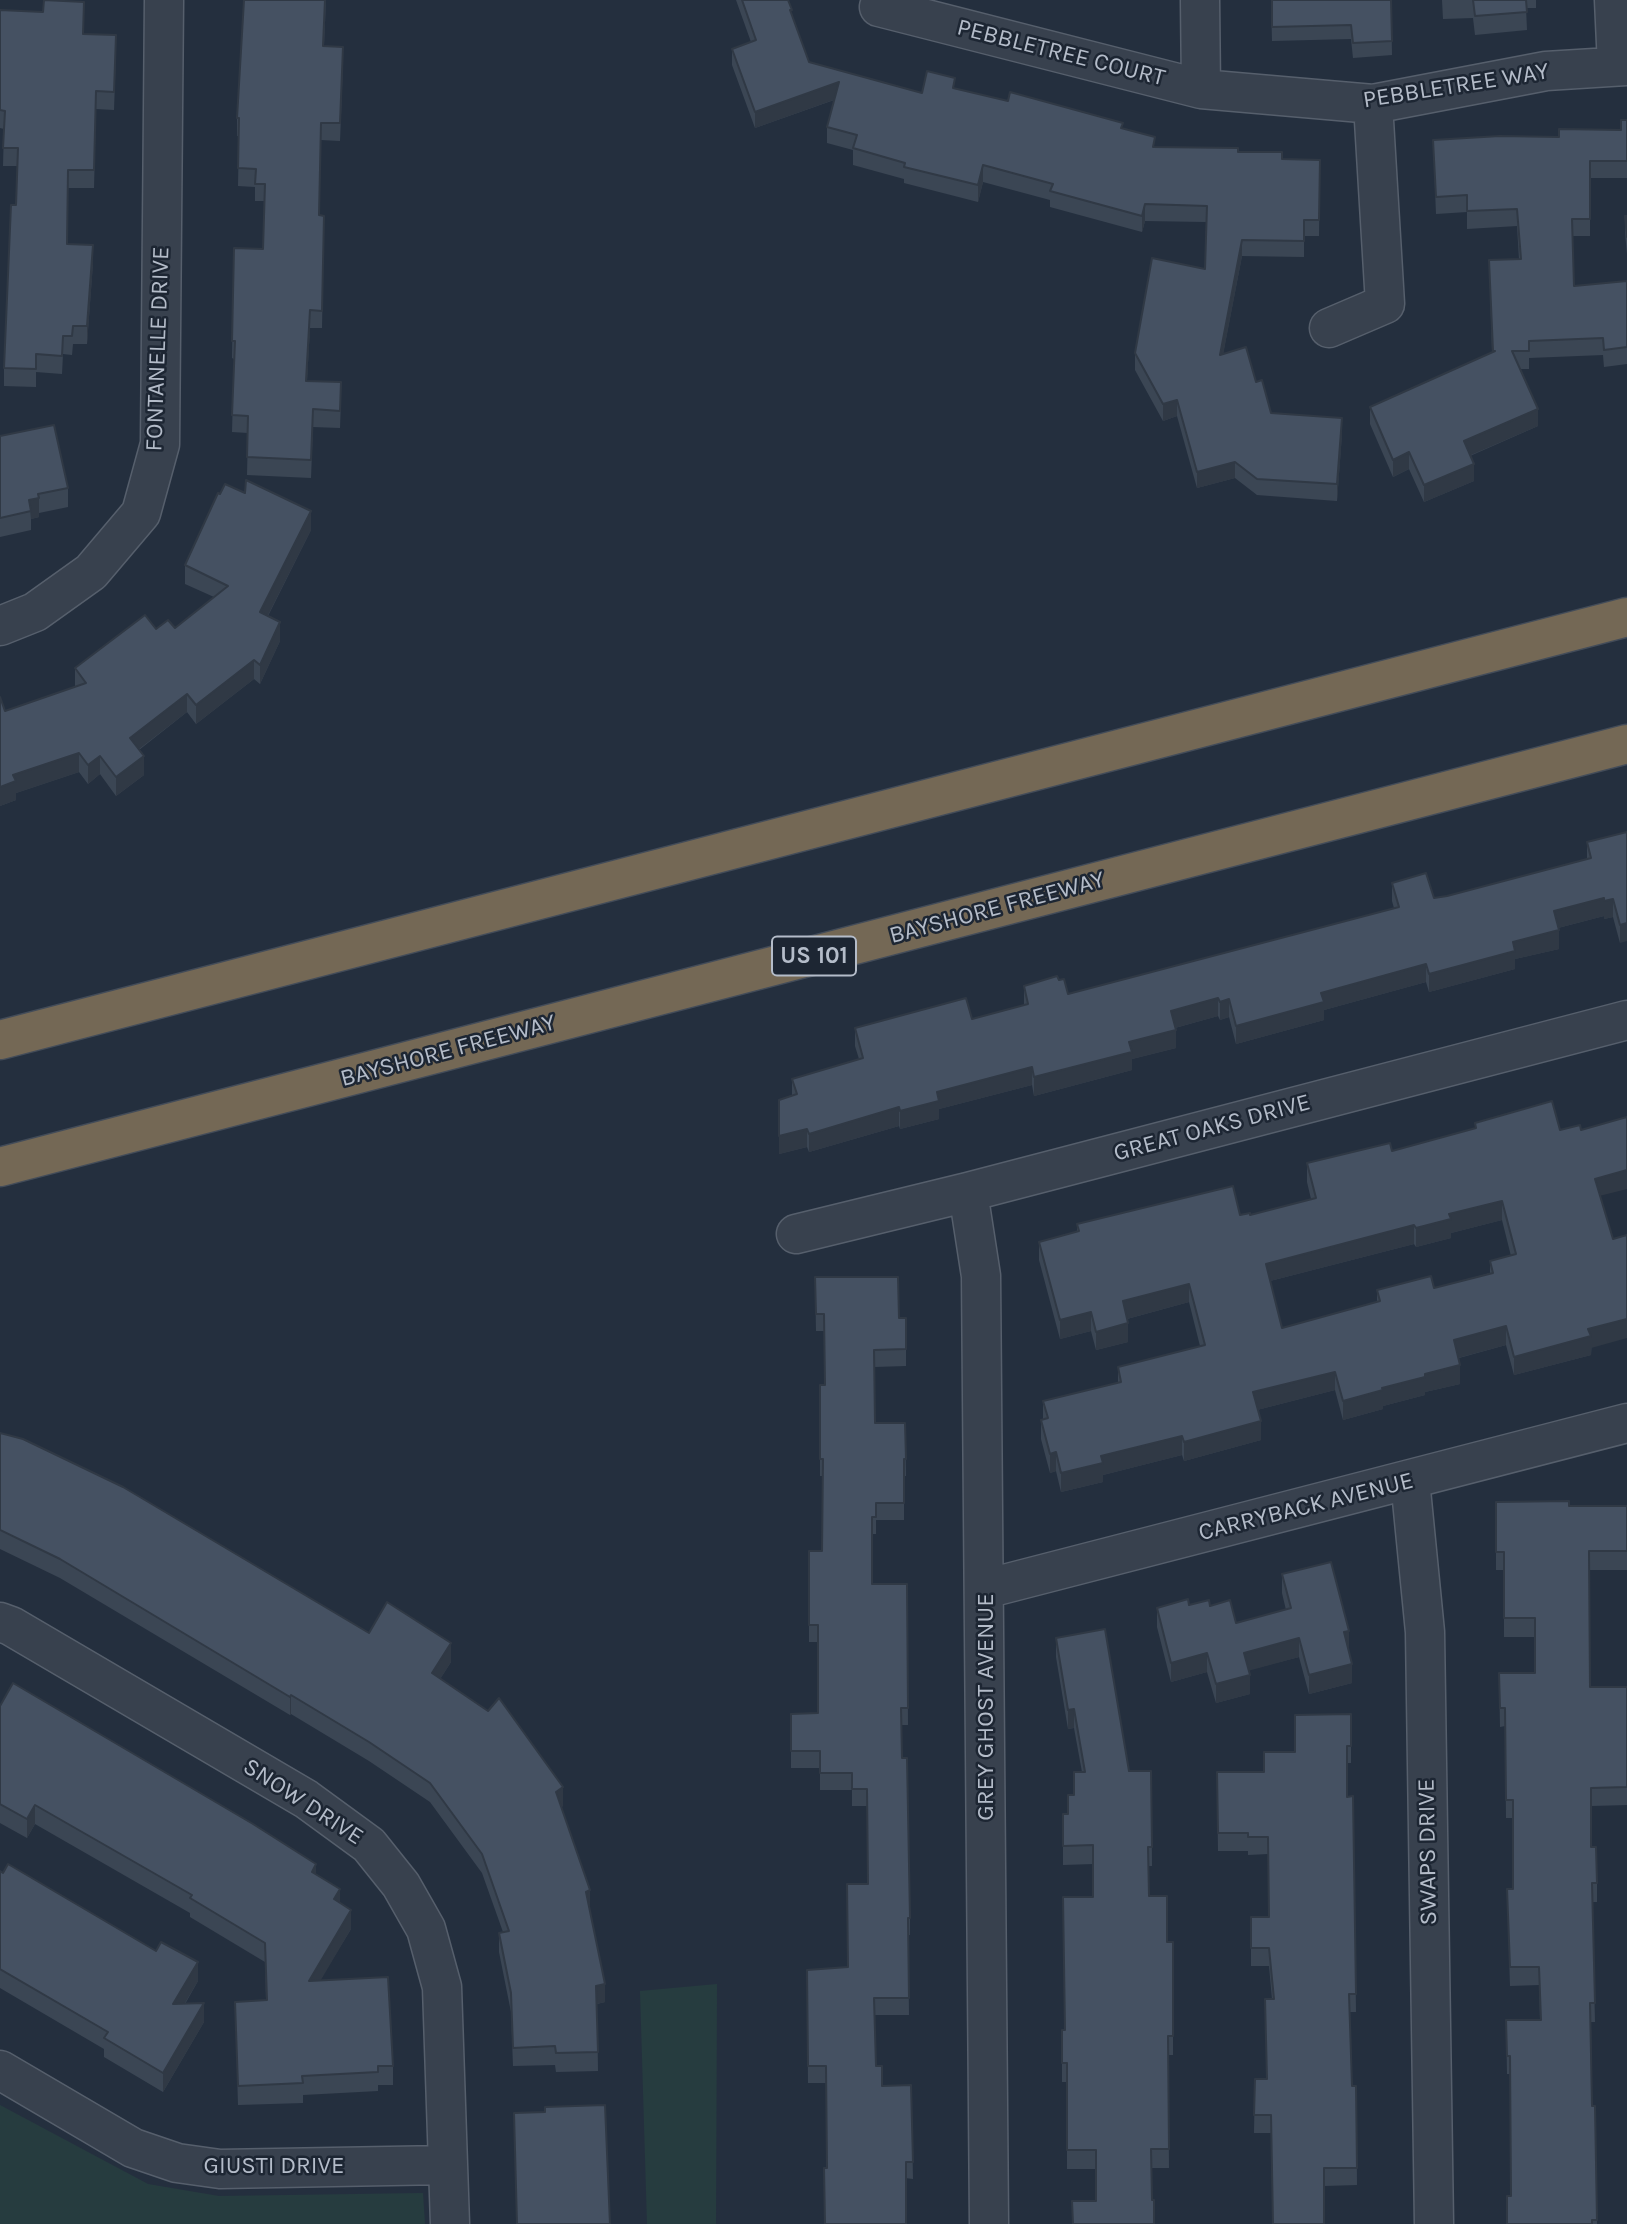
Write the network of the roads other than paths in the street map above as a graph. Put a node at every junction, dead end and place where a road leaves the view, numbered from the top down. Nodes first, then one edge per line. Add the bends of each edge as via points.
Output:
1 (164, 0) edge
2 (1200, 0) edge
3 (1614, 0) edge
4 (879, 7) dead end
5 (1622, 66) edge
6 (1201, 89) junction
7 (1373, 104) junction
8 (1329, 328) dead end
9 (1627, 617) edge
10 (0, 626) edge
11 (1627, 744) edge
12 (1627, 1020) edge
13 (0, 1040) edge
14 (0, 1167) edge
15 (968, 1192) junction
16 (796, 1234) dead end
17 (1627, 1423) edge
18 (1410, 1480) junction
19 (985, 1589) junction
20 (0, 1622) edge
21 (0, 2070) edge
22 (446, 2165) junction
23 (450, 2224) edge
24 (989, 2224) edge
25 (1434, 2224) edge

1 - 10 street, FONTANELLE DRIVE via 160,444 141,513 91,572 35,612
2 - 6 street
3 - 5 street
4 - 6 street, PEBBLETREE COURT
5 - 7 street, PEBBLETREE WAY via 1546,71
6 - 7 street, PEBBLETREE WAY
7 - 8 street via 1385,304
9 - 13 highway
11 - 14 highway, BAYSHORE FREEWAY / US 101
12 - 15 street, GREAT OAKS DRIVE
15 - 16 street, GREAT OAKS DRIVE
15 - 19 street, GREY GHOST AVENUE via 981,1276
17 - 18 street, CARRYBACK AVENUE
18 - 19 street, CARRYBACK AVENUE
18 - 25 street, SWAPS DRIVE via 1425,1632
19 - 24 street, GREY GHOST AVENUE
20 - 22 street, SNOW DRIVE via 306,1799 369,1845 401,1885 426,1929 442,1987
21 - 22 street, GIUSTI DRIVE via 133,2148 177,2163 220,2169
22 - 23 street, SNOW DRIVE

